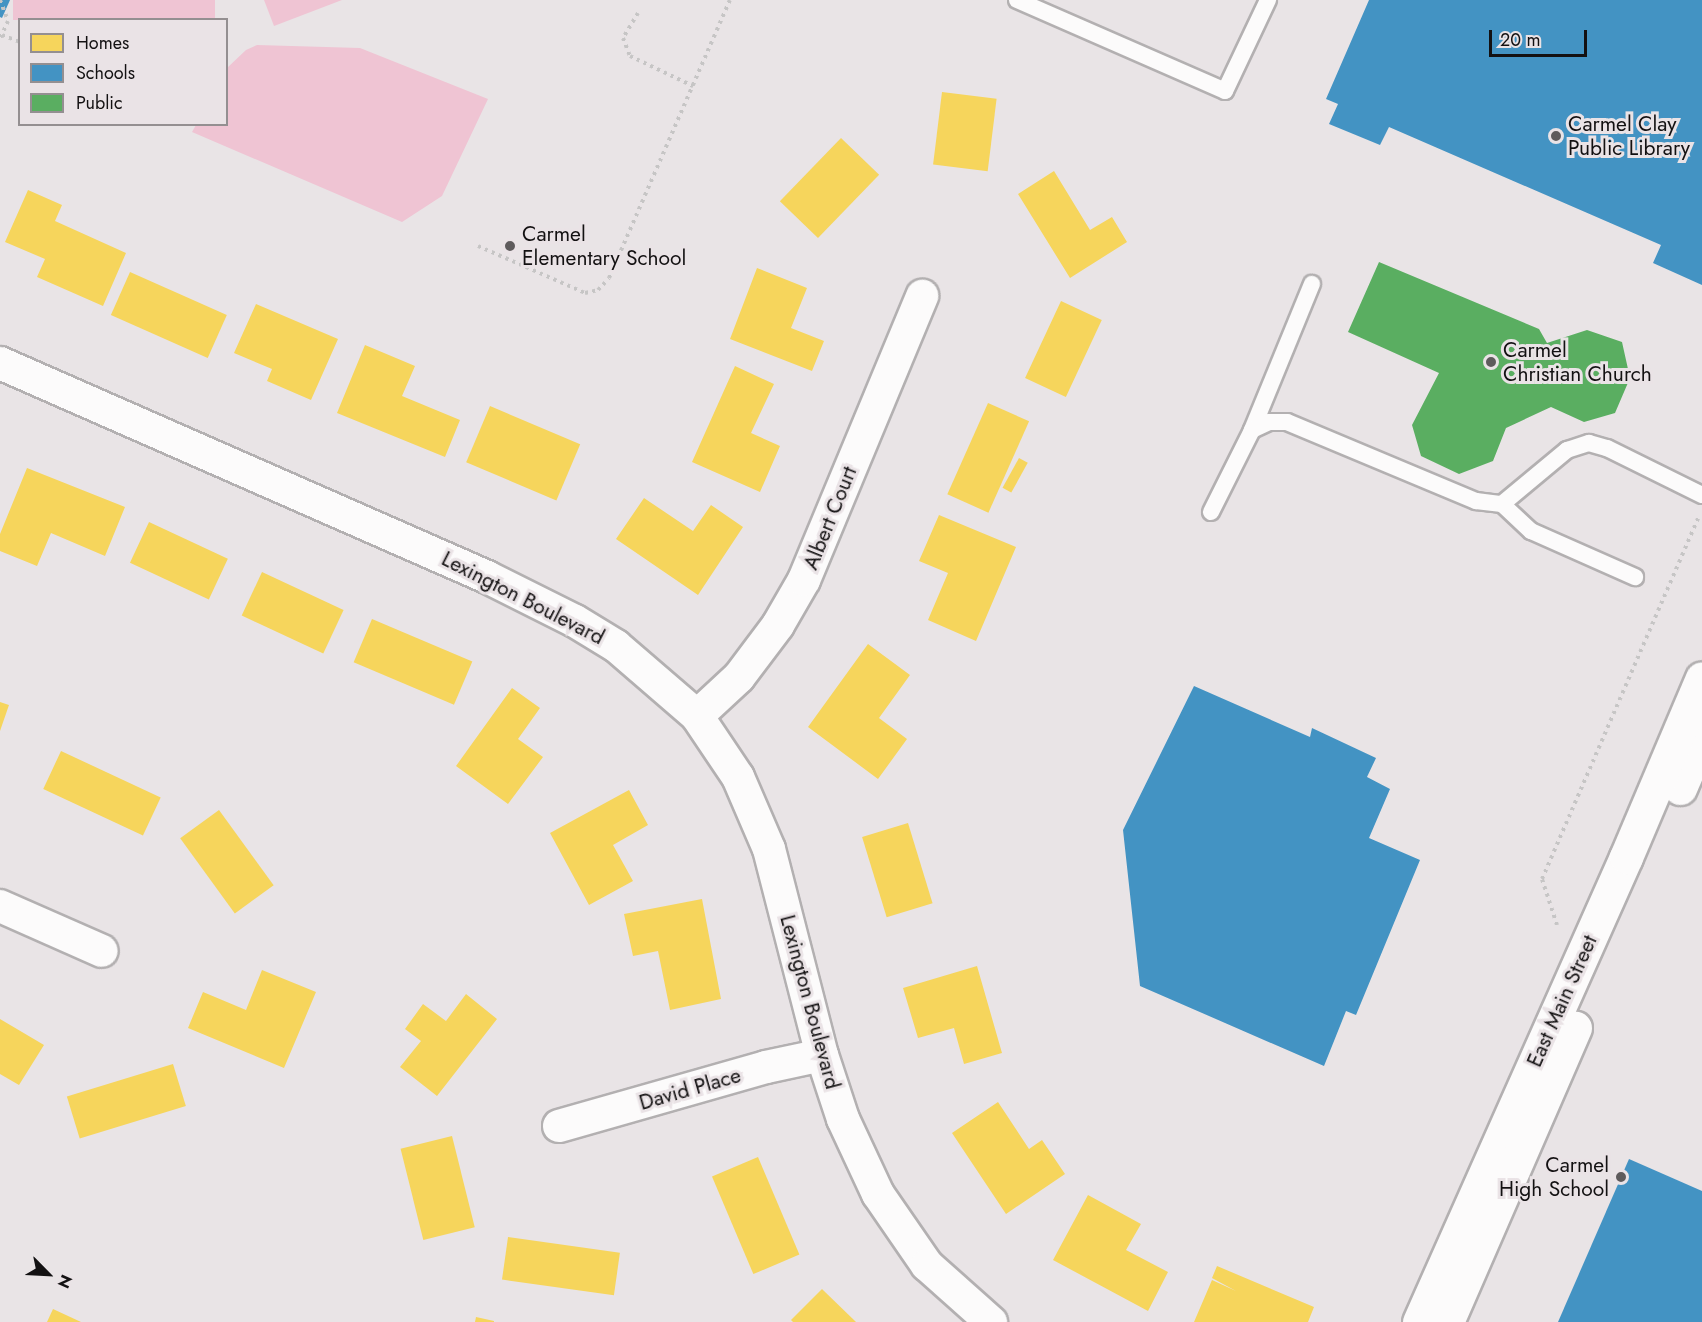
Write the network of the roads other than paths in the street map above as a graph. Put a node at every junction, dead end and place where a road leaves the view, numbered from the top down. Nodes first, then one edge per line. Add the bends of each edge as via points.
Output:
1 (1017, 0) edge
2 (1268, 0) edge
3 (1312, 284) dead end
4 (922, 296) dead end
5 (0, 363) edge
6 (1252, 430) junction
7 (1702, 495) edge
8 (1502, 504) junction
9 (1211, 512) dead end
10 (1635, 577) dead end
11 (1702, 678) edge
12 (697, 716) junction
13 (1702, 738) edge
14 (0, 906) edge
15 (102, 951) dead end
16 (822, 1055) junction
17 (559, 1126) dead end
18 (991, 1322) edge
19 (1419, 1322) edge
20 (1447, 1322) edge

1 - 2 lane via 1226,91
3 - 6 lane
4 - 12 street, Albert Court via 804,580 778,624 739,676
5 - 12 street, Lexington Boulevard via 487,577 616,646
6 - 8 lane via 1269,422 1287,422 1476,501
6 - 9 lane
7 - 8 lane via 1589,443 1567,450
8 - 10 lane via 1531,531
11 - 19 main road, East Main Street
12 - 16 street, Lexington Boulevard via 738,777 769,849
13 - 20 main road, East Main Street
14 - 15 street
16 - 17 street, David Place via 766,1067
16 - 18 street, Lexington Boulevard via 843,1119 878,1194 927,1265

